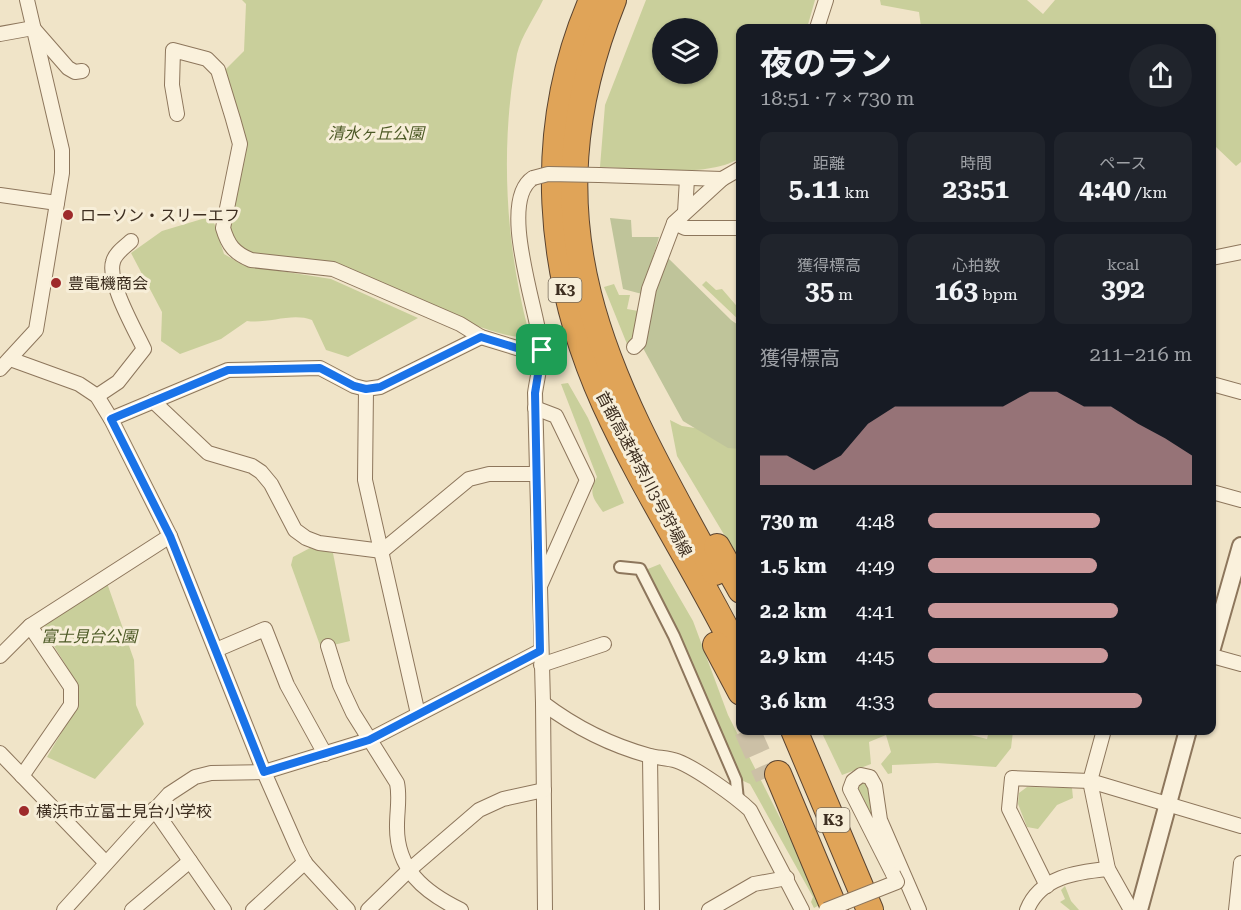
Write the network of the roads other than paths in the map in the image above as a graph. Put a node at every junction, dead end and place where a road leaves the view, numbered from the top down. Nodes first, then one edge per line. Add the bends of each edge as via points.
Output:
1 (27, 0) edge
2 (592, 0) edge
3 (613, 0) edge
4 (826, 0) edge
5 (819, 24) edge
6 (33, 28) junction
7 (0, 34) edge
8 (82, 71) dead end
9 (172, 113) dead end
10 (736, 171) edge
11 (687, 179) junction
12 (722, 179) junction
13 (0, 195) edge
14 (57, 203) junction
15 (685, 212) junction
16 (674, 223) junction
17 (736, 228) edge
18 (131, 241) dead end
19 (1241, 252) edge
20 (1216, 257) edge
21 (481, 337) junction
22 (634, 347) dead end
23 (542, 350) junction
24 (5, 364) edge
25 (1216, 385) edge
26 (366, 389) junction
27 (1241, 392) edge
28 (97, 396) junction
29 (153, 401) junction
30 (535, 408) junction
31 (111, 419) junction
32 (537, 474) junction
33 (1216, 493) edge
34 (1241, 500) edge
35 (170, 536) junction
36 (1241, 546) edge
37 (382, 551) junction
38 (695, 553) junction
39 (620, 567) dead end
40 (736, 586) edge
41 (539, 588) junction
42 (736, 613) edge
43 (30, 626) junction
44 (1216, 634) edge
45 (604, 644) dead end
46 (328, 646) dead end
47 (736, 648) edge
48 (216, 650) junction
49 (0, 656) edge
50 (1216, 657) edge
51 (541, 658) junction
52 (1241, 664) edge
53 (736, 694) edge
54 (543, 703) junction
55 (418, 714) junction
56 (777, 735) edge
57 (796, 735) edge
58 (812, 735) edge
59 (1103, 735) edge
60 (1187, 735) edge
61 (369, 740) junction
62 (0, 753) edge
63 (325, 754) junction
64 (650, 756) junction
65 (264, 772) junction
66 (773, 775) tunnel mouth
67 (22, 776) junction
68 (1090, 781) junction
69 (544, 790) junction
70 (738, 800) junction
71 (1169, 805) junction
72 (154, 809) junction
73 (1241, 826) edge
74 (190, 861) junction
75 (106, 862) junction
76 (304, 862) junction
77 (1241, 863) edge
78 (1108, 868) junction
79 (408, 871) junction
80 (787, 878) junction
81 (1047, 886) junction
82 (64, 910) edge
83 (132, 910) edge
84 (224, 910) edge
85 (252, 910) edge
86 (348, 910) edge
87 (368, 910) edge
88 (461, 910) edge
89 (545, 910) edge
90 (652, 910) edge
91 (709, 910) edge
92 (802, 910) edge
93 (826, 910) edge
94 (835, 910) edge
95 (851, 910) edge
96 (870, 910) edge
97 (884, 910) edge
98 (919, 910) edge
99 (1027, 910) edge
100 (1131, 910) edge
101 (1139, 910) edge
102 (1236, 910) edge

1 - 6 street
2 - 38 highway, 首都高速神奈川3号狩場線 / K3 via 568,71 560,113 554,172 558,251 580,344 619,433
3 - 38 highway, 首都高速神奈川3号狩場線 / K3 via 590,66 573,167 581,265 608,360
4 - 5 street
6 - 7 street
6 - 8 street via 68,68
6 - 14 street via 62,150
9 - 21 street via 173,50 207,59 218,70 240,144 223,228 226,240 238,255 251,260 333,269 460,324
10 - 12 street
11 - 12 street
11 - 15 street
11 - 23 street, bridge via 548,174 533,178 524,186 519,201 526,280
12 - 15 street
13 - 14 street
14 - 24 street via 36,330
15 - 16 street
16 - 17 street via 685,228
16 - 22 street via 649,289 639,342
18 - 28 street via 112,264 122,301 144,349 118,382
19 - 20 street
21 - 23 street via 520,349
21 - 26 street via 380,387
23 - 30 street
24 - 28 street via 79,384
25 - 27 street
26 - 29 street via 320,368 228,370
26 - 37 street via 365,480
28 - 31 street
29 - 31 street
29 - 37 street via 208,453 261,472 291,524 306,538
30 - 32 street
30 - 41 street via 556,416 587,480
31 - 35 street
32 - 37 street via 489,474 469,479
32 - 41 street
33 - 34 street
35 - 43 street
35 - 48 street
36 - 44 street
37 - 55 street
38 - 40 highway
38 - 42 highway, 首都高速神奈川3号狩場線 / K3
38 - 47 highway, 首都高速神奈川3号狩場線 / K3
38 - 53 highway via 704,621
39 - 70 street via 640,569 674,636 736,780
41 - 51 street
43 - 49 street
43 - 67 street via 73,695 71,705
45 - 51 street
46 - 61 street via 340,685
48 - 63 street via 265,629 288,685
48 - 65 street
50 - 52 street
51 - 54 street
51 - 55 street
54 - 64 street via 584,731
54 - 69 street
55 - 61 street
56 - 95 highway, K3
57 - 96 highway, K3
58 - 97 highway
59 - 68 street
60 - 71 street
61 - 63 street
61 - 79 street via 397,783 397,842
62 - 67 street
63 - 65 street
64 - 70 street via 678,761
64 - 90 street
65 - 72 street via 195,777
65 - 76 street
66 - 94 highway
67 - 75 street
68 - 71 street
68 - 78 street
68 - 81 street via 1012,778 1009,808
69 - 79 street via 489,803
69 - 89 street
70 - 80 street via 750,810
71 - 73 street
71 - 101 street
72 - 74 street
72 - 75 street
74 - 83 street
74 - 84 street
75 - 82 street
76 - 85 street
76 - 86 street
77 - 102 street
78 - 81 street via 1071,873
78 - 100 street
79 - 87 street
79 - 88 street via 429,892
80 - 91 street via 754,884
80 - 92 street
81 - 99 street via 1033,894
93 - 98 street, bridge via 897,882 850,789 861,776 870,777 875,786 880,820

